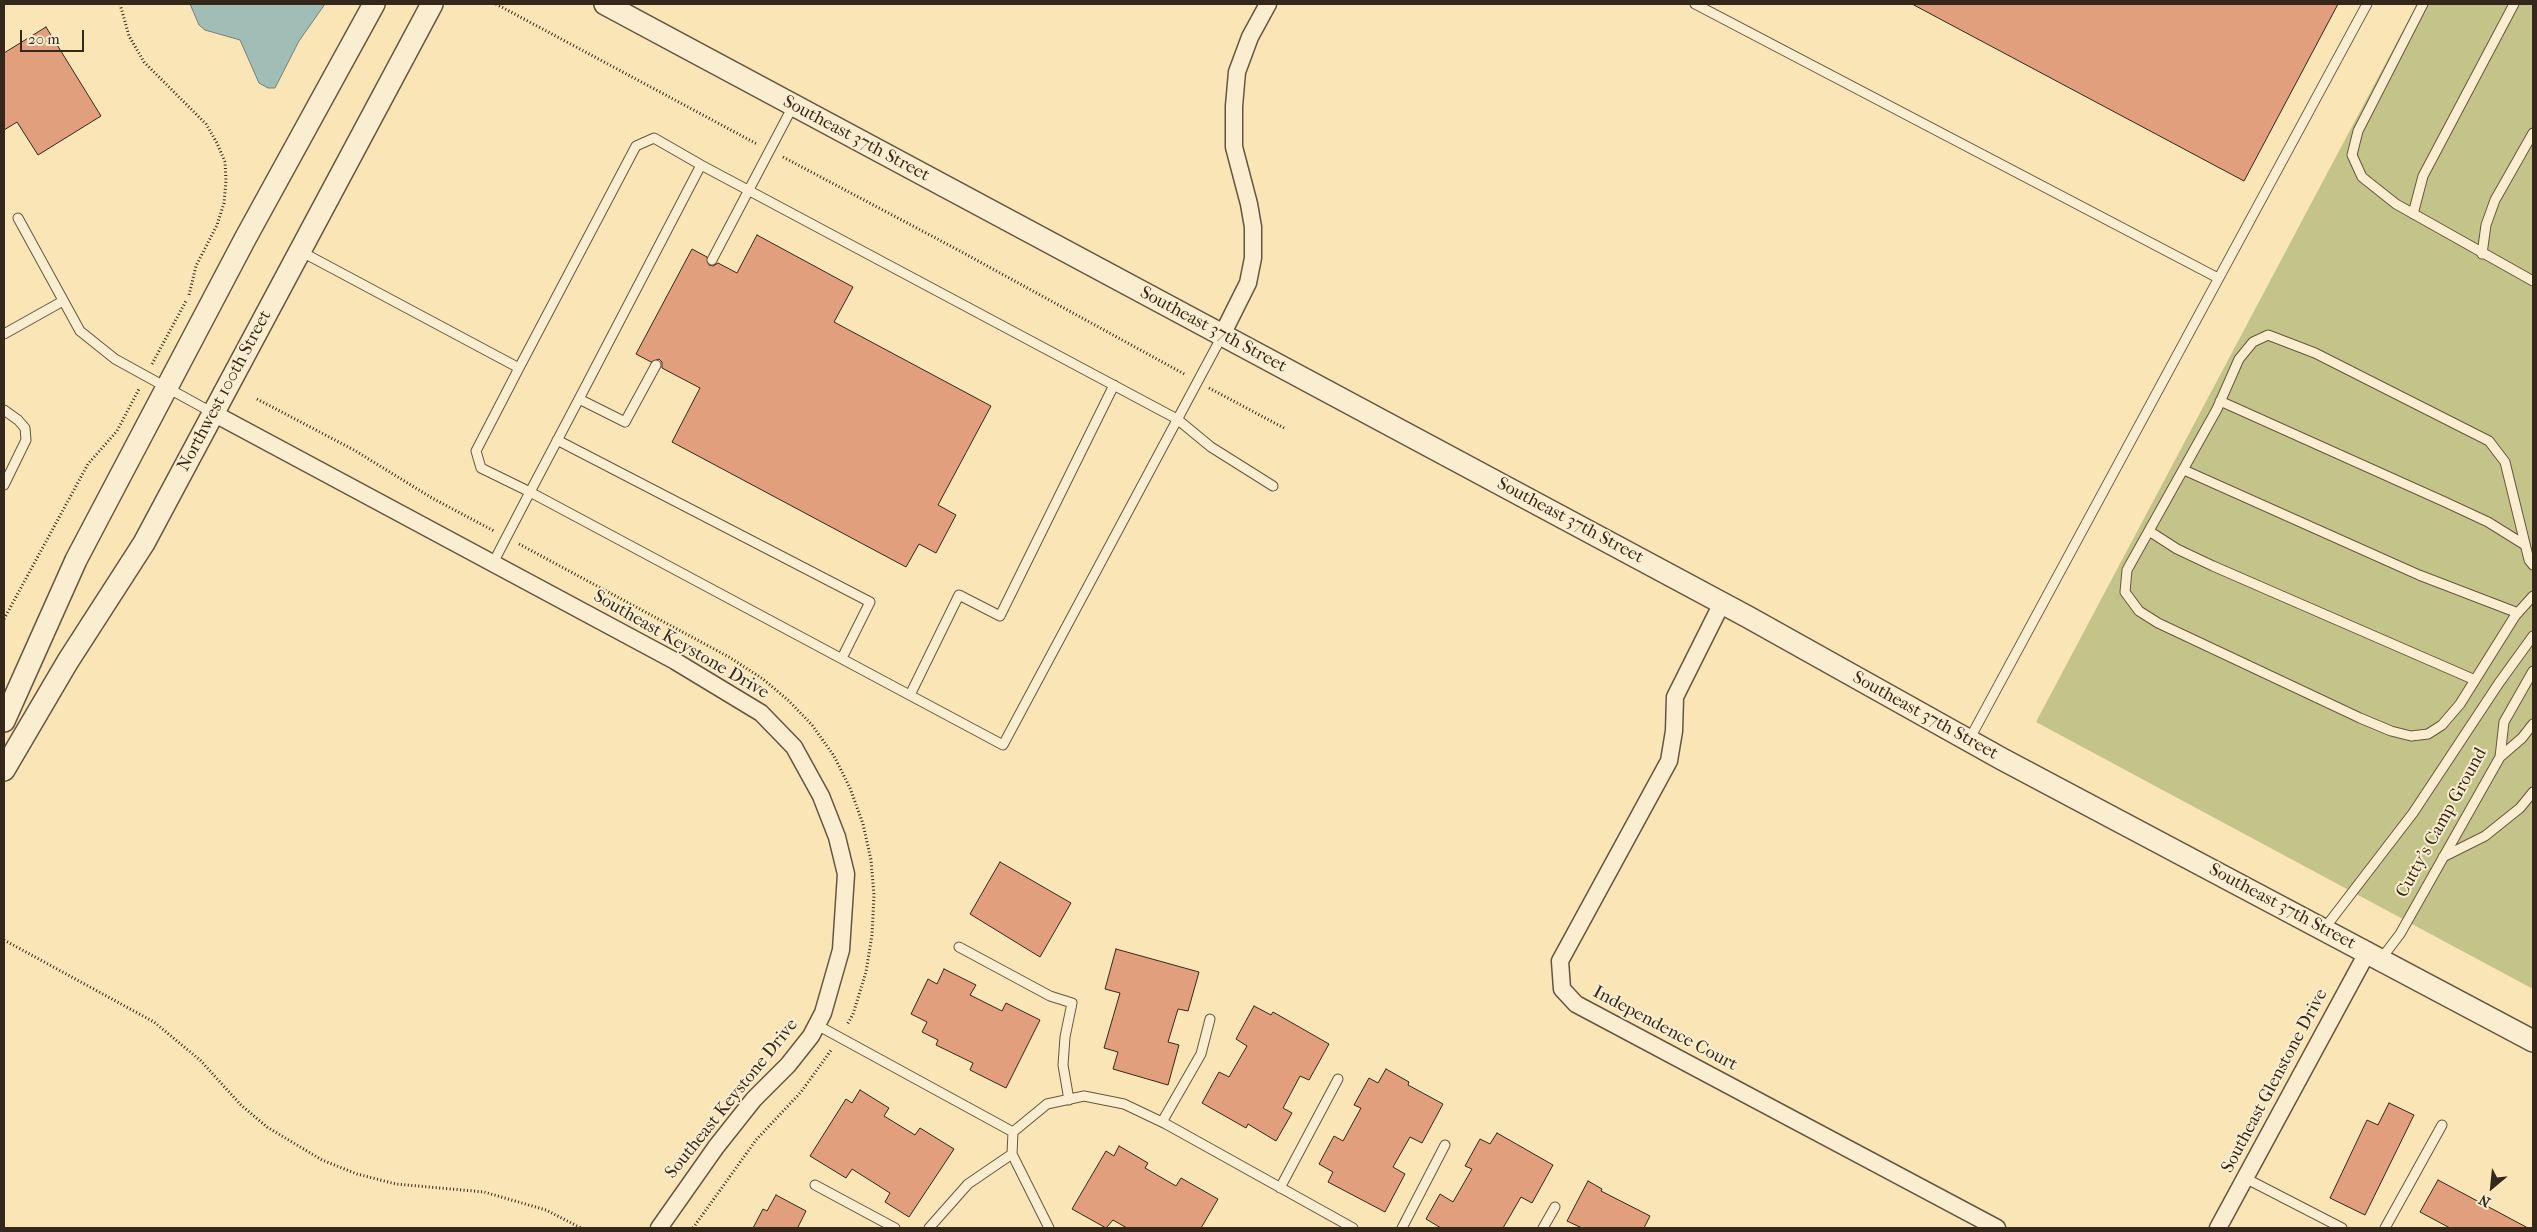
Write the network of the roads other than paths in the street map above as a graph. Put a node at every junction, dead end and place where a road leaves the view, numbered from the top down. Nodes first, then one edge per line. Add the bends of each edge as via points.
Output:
1 (374, 4) edge
2 (432, 4) edge
3 (605, 4) edge
4 (1268, 4) edge
5 (1695, 4) edge
6 (2367, 4) edge
7 (2423, 4) edge
8 (2514, 4) edge
9 (793, 106) junction
10 (2533, 133) edge
11 (701, 165) junction
12 (748, 189) junction
13 (2413, 214) junction
14 (18, 218) dead end
15 (300, 251) junction
16 (2482, 254) junction
17 (712, 260) dead end
18 (2218, 278) junction
19 (2533, 281) edge
20 (63, 301) junction
21 (4, 334) edge
22 (1222, 335) junction
23 (656, 365) dead end
24 (519, 368) junction
25 (1114, 385) junction
26 (167, 387) junction
27 (579, 399) junction
28 (2220, 401) junction
29 (4, 410) edge
30 (213, 413) junction
31 (1178, 419) junction
32 (558, 440) junction
33 (2184, 470) junction
34 (4, 485) edge
35 (1273, 486) dead end
36 (530, 492) junction
37 (2149, 531) junction
38 (2525, 545) junction
39 (494, 563) junction
40 (2533, 565) edge
41 (2533, 596) edge
42 (1722, 603) junction
43 (2518, 613) junction
44 (2533, 636) edge
45 (842, 658) junction
46 (2533, 671) edge
47 (2475, 680) junction
48 (910, 695) junction
49 (4, 721) edge
50 (2533, 724) edge
51 (1968, 741) junction
52 (2500, 757) junction
53 (4, 770) edge
54 (2533, 792) edge
55 (2443, 858) junction
56 (2324, 929) junction
57 (959, 947) dead end
58 (2374, 956) junction
59 (1210, 1019) dead end
60 (817, 1025) junction
61 (2533, 1042) edge
62 (1338, 1079) dead end
63 (1068, 1100) junction
64 (1162, 1122) junction
65 (2442, 1125) dead end
66 (1013, 1132) junction
67 (1445, 1145) dead end
68 (1012, 1154) junction
69 (2245, 1178) junction
70 (815, 1185) dead end
71 (1280, 1188) junction
72 (1555, 1206) dead end
73 (660, 1228) edge
74 (895, 1228) edge
75 (930, 1228) edge
76 (1049, 1228) edge
77 (1352, 1228) edge
78 (1402, 1228) edge
79 (1543, 1228) edge
80 (1997, 1228) edge
81 (2218, 1228) edge
82 (2342, 1228) edge
83 (2384, 1228) edge

1 - 26 street
2 - 15 street, Northwest 100th Street
3 - 9 street, Southeast 37th Street
4 - 22 street via 1250,36 1238,72 1234,147 1253,227 1253,258 1248,283
5 - 18 lane
6 - 18 lane
7 - 13 lane via 2358,132 2352,156 2362,176
8 - 13 lane via 2423,176
9 - 12 lane
9 - 22 street, Southeast 37th Street
10 - 16 lane via 2495,200 2486,225
11 - 12 lane
11 - 24 lane via 654,138 636,146
11 - 27 lane
12 - 17 lane
12 - 25 lane
13 - 16 lane
14 - 20 lane
15 - 24 lane
15 - 30 street, Northwest 100th Street
16 - 19 lane
18 - 51 lane
20 - 21 lane
20 - 26 lane via 80,331 115,359
22 - 31 lane
22 - 42 street, Southeast 37th Street
23 - 27 lane via 625,422
24 - 36 lane via 476,450 481,468
25 - 31 lane
25 - 48 lane via 1000,616 959,595
26 - 30 lane
26 - 49 street via 76,560
27 - 32 lane
28 - 33 lane
28 - 38 lane via 2488,522
28 - 38 lane via 2239,359 2253,342 2268,335 2315,353 2489,442 2505,462
29 - 34 lane via 25,428 26,440
30 - 39 street, Southeast Keystone Drive
30 - 53 street, Northwest 100th Street via 144,543
31 - 35 lane via 1211,447
31 - 48 lane via 1004,745
32 - 36 lane
32 - 45 lane via 870,602
33 - 37 lane
33 - 43 lane via 2419,575
36 - 39 lane
36 - 45 lane
37 - 47 lane via 2213,566
37 - 47 lane via 2127,570 2125,592 2139,611 2158,623 2360,718 2411,736 2428,734 2460,704
38 - 40 lane
39 - 60 street, Southeast Keystone Drive via 675,661 761,713 794,747 821,796 837,837 846,874 841,950
41 - 43 lane
42 - 51 street, Southeast 37th Street
42 - 80 street, Independence Court via 1675,697 1669,761 1560,961 1562,989 1576,1004
43 - 47 lane
44 - 56 lane via 2413,813
45 - 48 lane
46 - 52 lane, Cutty's Camp Ground via 2504,722
50 - 52 lane
51 - 56 street, Southeast 37th Street
52 - 55 lane, Cutty's Camp Ground
54 - 55 lane via 2520,808 2485,836
55 - 58 lane, Cutty's Camp Ground via 2400,934
56 - 58 street, Southeast 37th Street
57 - 63 lane via 1050,996 1072,1003 1063,1065
58 - 61 street, Southeast 37th Street
58 - 69 street, Southeast Glenstone Drive
59 - 64 lane via 1201,1054
60 - 66 lane
60 - 73 street, Southeast Keystone Drive via 788,1065 754,1099 716,1147
62 - 71 lane
63 - 64 lane via 1084,1096 1124,1104
63 - 66 lane via 1047,1104
64 - 71 lane
65 - 83 lane
66 - 68 lane
67 - 78 lane
68 - 75 lane via 968,1184
68 - 76 lane
69 - 81 street, Southeast Glenstone Drive
69 - 82 lane
70 - 74 lane
71 - 77 lane
72 - 79 lane

